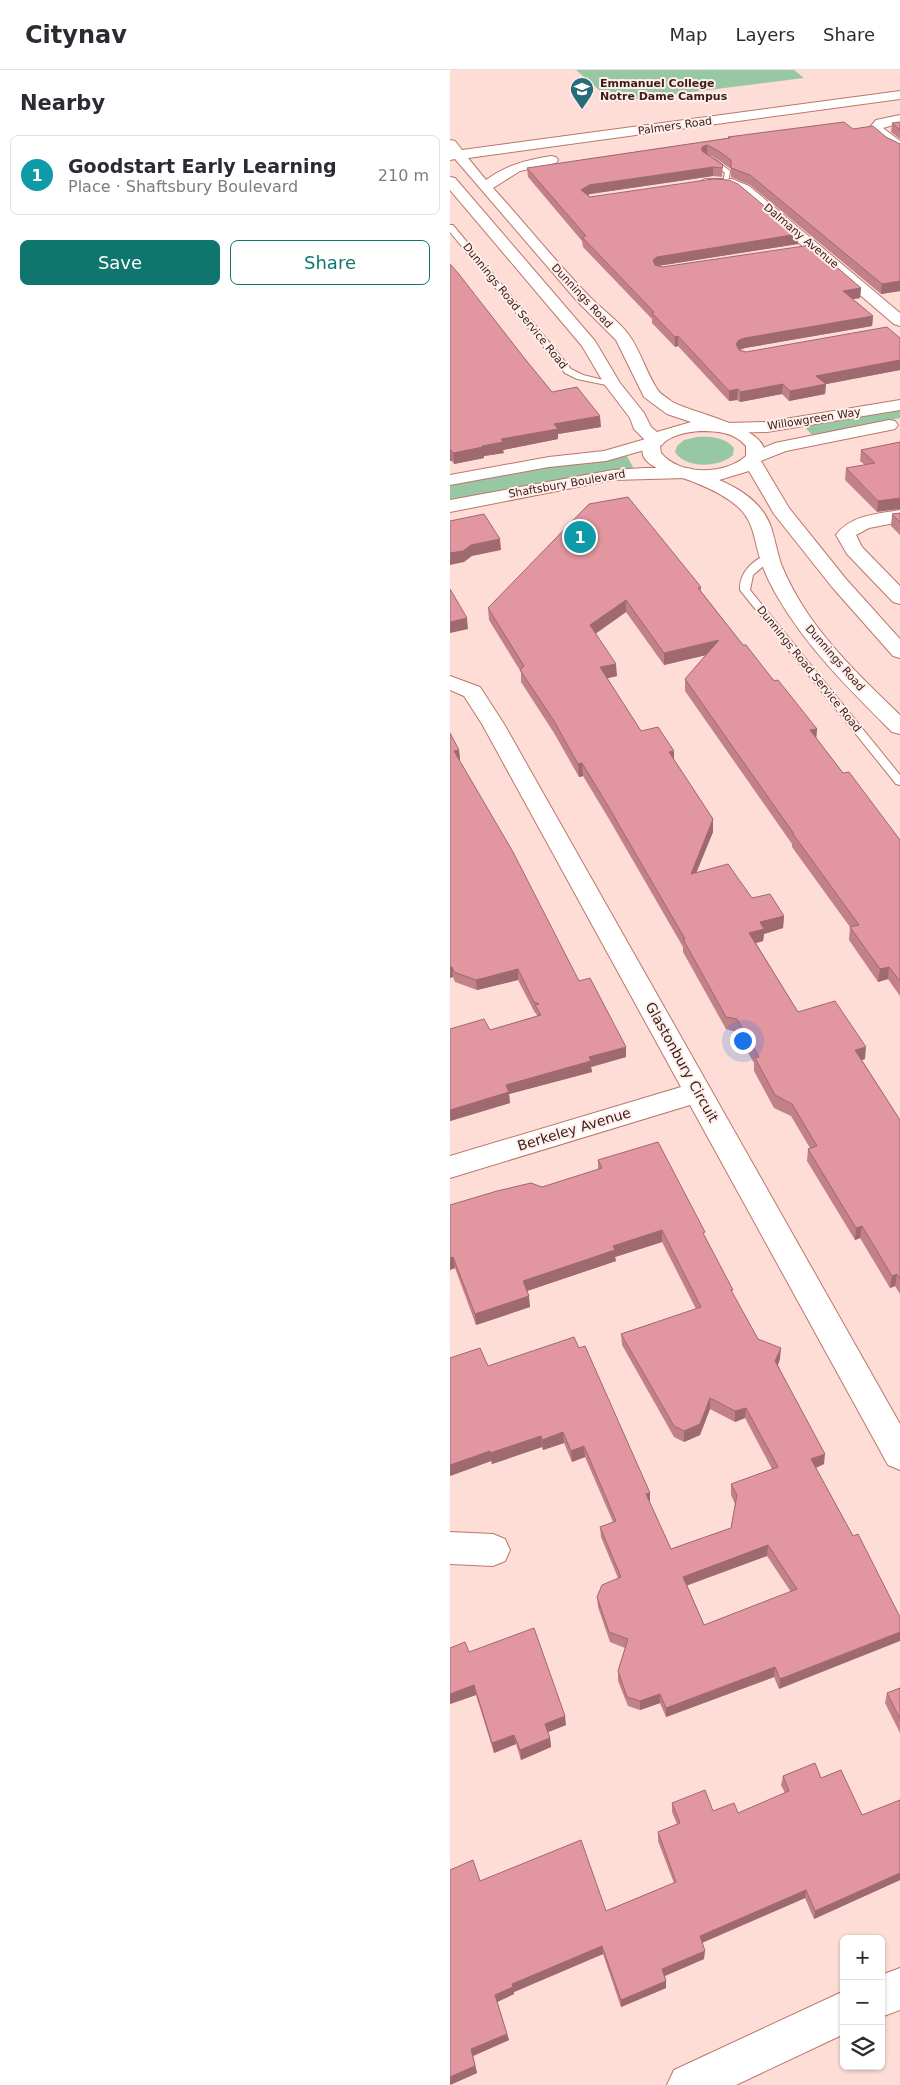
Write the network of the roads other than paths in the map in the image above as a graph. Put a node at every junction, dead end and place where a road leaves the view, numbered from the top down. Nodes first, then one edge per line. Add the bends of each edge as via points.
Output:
1 (900, 95) edge
2 (900, 105) edge
3 (796, 117) junction
4 (900, 119) edge
5 (760, 127) dead end
6 (453, 136) edge
7 (474, 139) dead end
8 (900, 146) edge
9 (512, 148) junction
10 (459, 158) edge
11 (562, 158) dead end
12 (706, 158) edge
13 (450, 165) edge
14 (726, 182) junction
15 (687, 186) edge
16 (484, 187) junction
17 (453, 189) edge
18 (450, 226) edge
19 (814, 248) junction
20 (798, 250) edge
21 (897, 326) edge
22 (613, 385) junction
23 (900, 405) edge
24 (900, 422) edge
25 (725, 428) junction
26 (656, 441) junction
27 (753, 460) junction
28 (688, 474) junction
29 (450, 480) edge
30 (450, 506) edge
31 (900, 516) edge
32 (769, 557) junction
33 (900, 598) edge
34 (900, 652) edge
35 (450, 682) edge
36 (900, 727) edge
37 (900, 782) edge
38 (698, 1092) junction
39 (450, 1167) edge
40 (900, 1455) edge
41 (450, 1548) edge
42 (492, 1550) dead end
43 (900, 1989) edge
44 (885, 1995) edge
45 (840, 2014) edge
46 (689, 2085) edge

1 - 9 main road, Palmers Road
2 - 3 main road, Palmers Road
3 - 5 main road
3 - 10 main road, Palmers Road
4 - 8 main road via 880,123 876,129
6 - 10 main road, Dunnings Road
7 - 9 main road
9 - 10 main road, Palmers Road
10 - 13 main road, Palmers Road
10 - 16 main road, Dunnings Road
11 - 16 main road via 516,166
12 - 14 lane via 714,160 728,172
14 - 15 main road
14 - 19 main road, Dalmany Avenue via 744,189
16 - 25 main road, Dunnings Road via 582,298 622,337 650,393 673,410
17 - 22 main road, Dunnings Road via 589,344
18 - 22 lane, Dunnings Road Service Road via 568,372
19 - 20 main road
19 - 21 main road, Dalmany Avenue
22 - 26 main road, Dunnings Road via 638,417 643,429
23 - 25 main road, Willowgreen Way via 767,427
24 - 27 main road, Willowgreen Way via 781,447
25 - 26 main road, Willowgreen Way via 684,427
25 - 27 main road via 752,441 756,450
26 - 28 main road, Dunnings Road via 652,451 656,460 670,469
26 - 29 main road, Shaftsbury Boulevard via 606,456 555,461
27 - 28 main road, Willowgreen Way via 725,473
27 - 34 main road via 781,510
28 - 30 main road, Shaftsbury Boulevard via 613,475
28 - 32 main road, Dunnings Road via 730,493 748,506 764,534
31 - 33 main road via 855,527 846,536 854,550
32 - 36 main road, Dunnings Road via 786,594 816,639
32 - 37 lane, Dunnings Road Service Road via 757,564 746,577 745,590
35 - 38 main road, Glastonbury Circuit via 472,692 493,724
38 - 39 main road, Berkeley Avenue
38 - 40 main road, Glastonbury Circuit
41 - 42 main road
43 - 44 main road
45 - 46 main road

